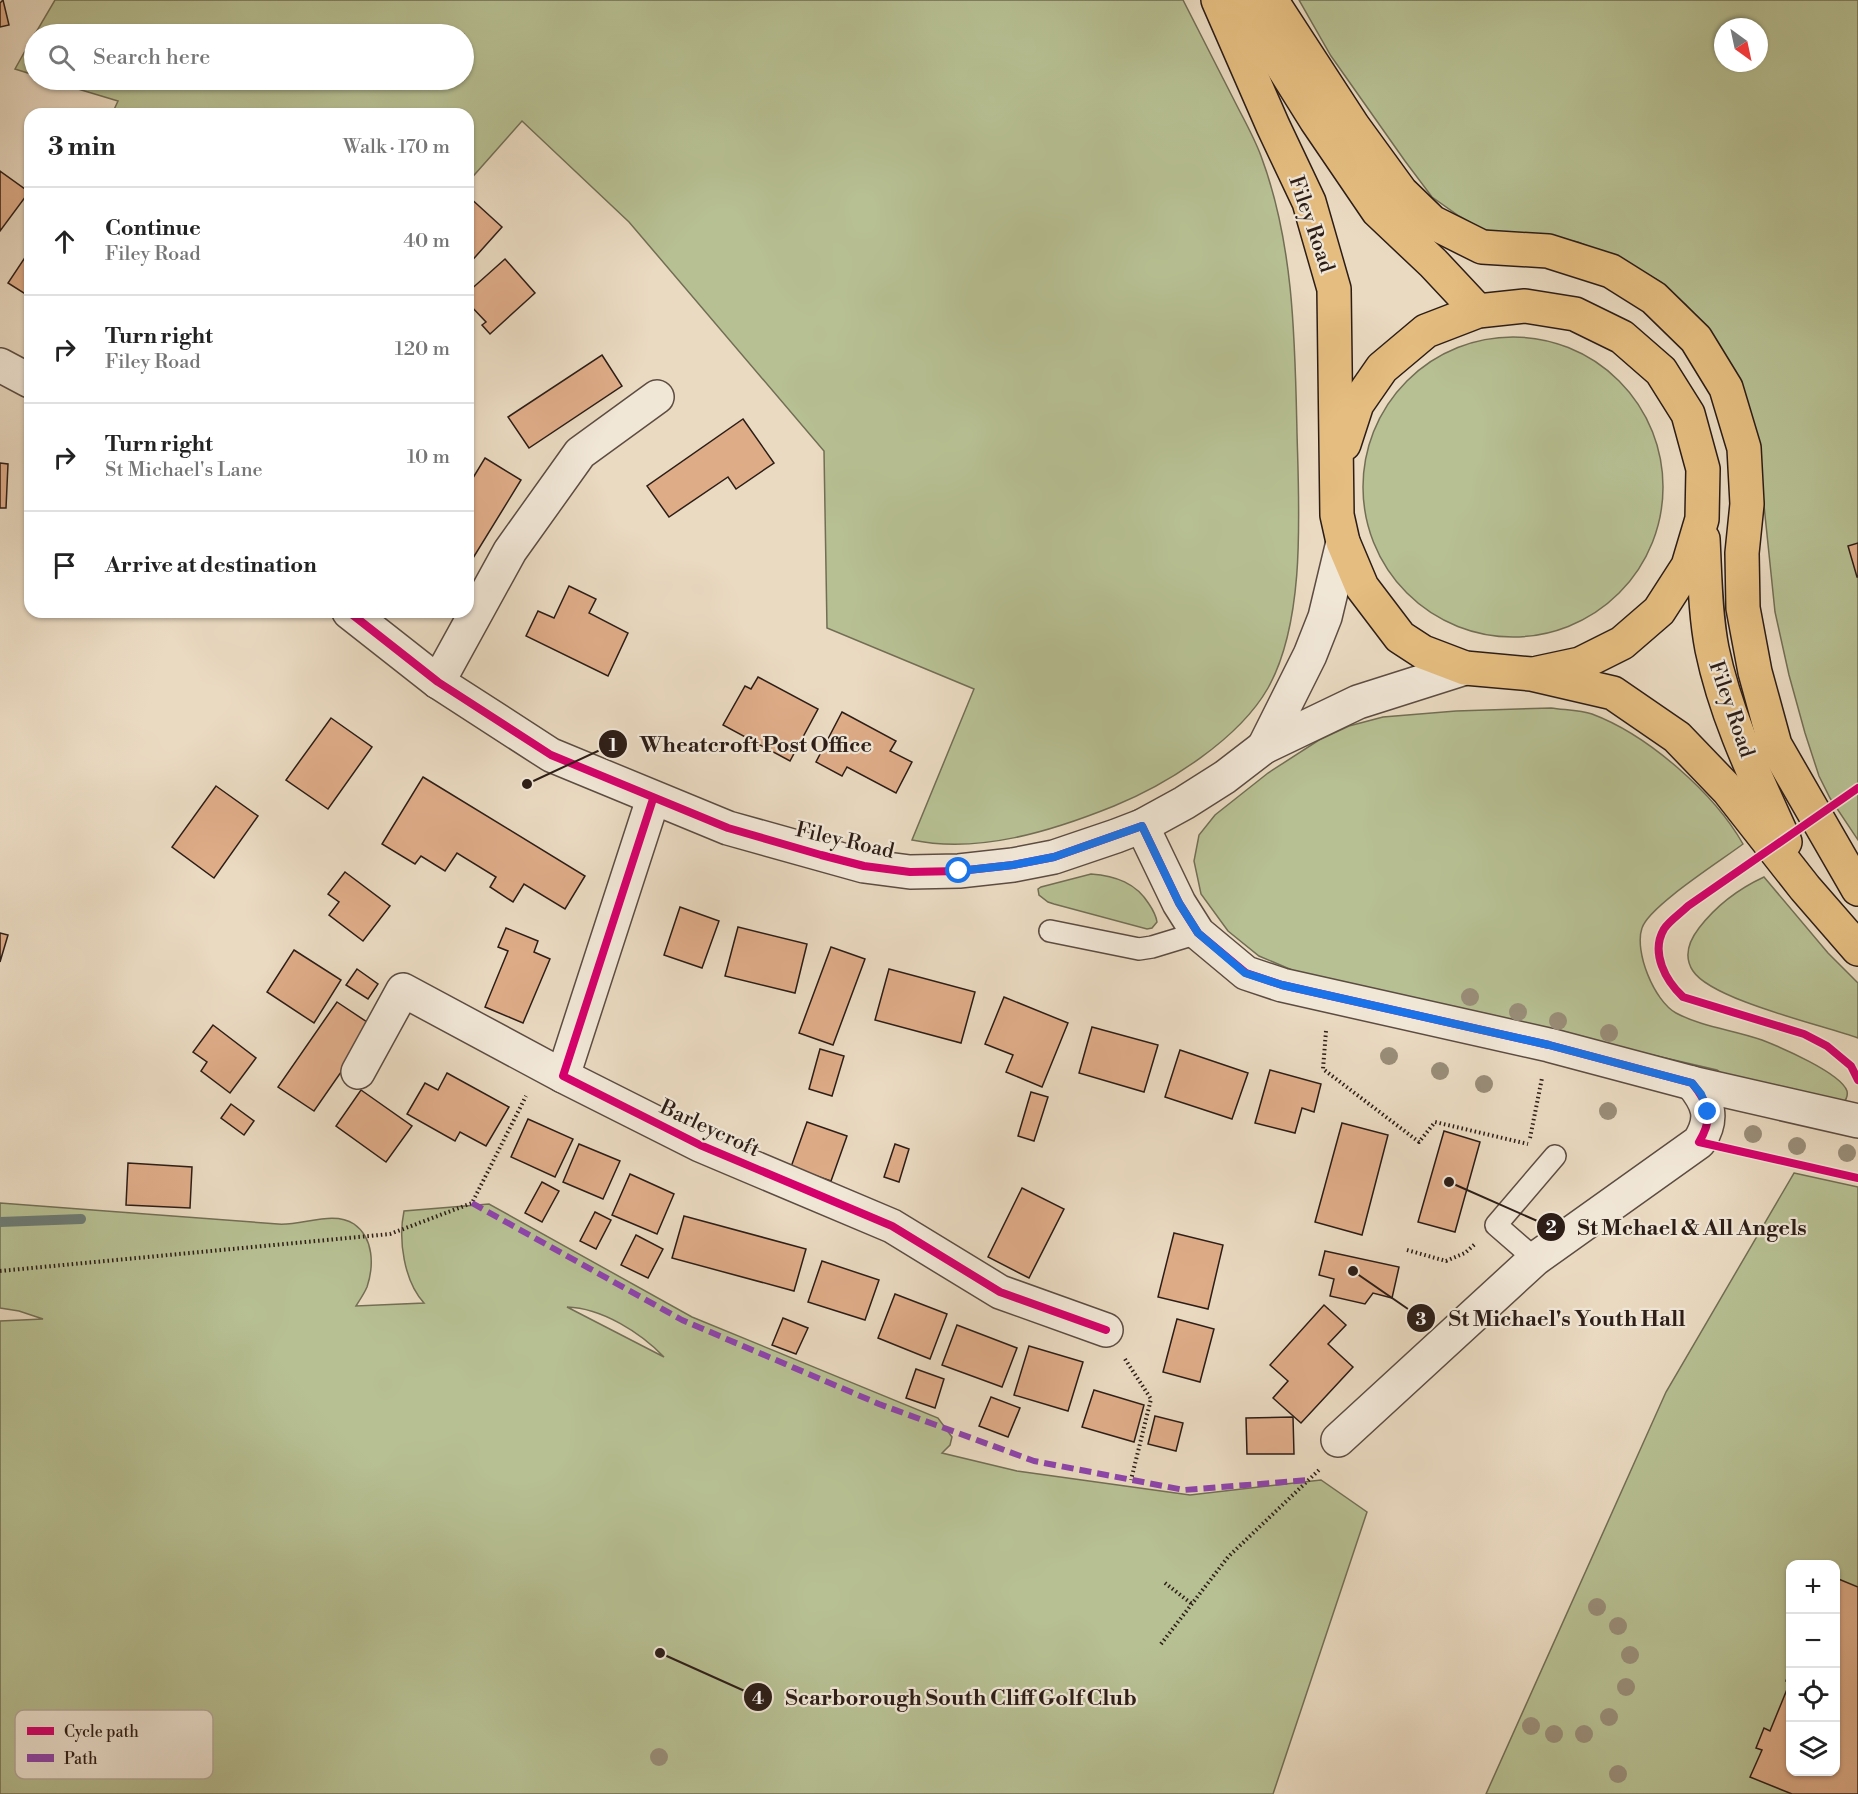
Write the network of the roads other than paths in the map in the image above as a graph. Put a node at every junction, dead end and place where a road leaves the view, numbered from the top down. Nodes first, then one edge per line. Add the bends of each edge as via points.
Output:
1 (1218, 0) edge
2 (1241, 0) edge
3 (1271, 0) edge
4 (1478, 311) junction
5 (0, 365) edge
6 (24, 378) edge
7 (657, 397) dead end
8 (1338, 463) junction
9 (1702, 519) junction
10 (1343, 542) junction
11 (474, 616) edge
12 (357, 618) edge
13 (473, 618) edge
14 (1465, 668) junction
15 (1531, 674) junction
16 (438, 682) junction
17 (1264, 747) junction
18 (653, 799) junction
19 (1142, 826) junction
20 (1805, 888) junction
21 (1858, 889) edge
22 (1050, 931) dead end
23 (1198, 933) junction
24 (1858, 949) edge
25 (552, 1070) junction
26 (358, 1072) dead end
27 (1692, 1083) junction
28 (1858, 1121) edge
29 (1555, 1156) road end
30 (1535, 1259) junction
31 (1106, 1330) road end
32 (1338, 1440) road end

1 - 8 highway, Filey Road via 1309,202 1334,289
2 - 4 highway via 1378,211
3 - 21 highway via 1353,126 1401,192 1432,222 1482,247 1548,251 1611,271 1654,298 1696,339 1726,388 1744,448 1747,504 1742,553 1743,608 1775,745
4 - 8 highway, Filey Road via 1426,331 1382,368 1357,404
4 - 9 highway, Filey Road via 1525,306 1575,314 1622,337 1661,371 1688,414 1703,469
5 - 6 street
7 - 11 street via 579,453 510,551
8 - 10 highway, Filey Road via 1337,515
9 - 15 highway, Filey Road via 1688,566 1659,610 1622,643 1580,664
9 - 20 highway, Filey Road via 1712,649 1731,717
10 - 14 highway, Filey Road via 1362,587 1400,636 1424,652
10 - 17 street, Filey Road via 1310,654
12 - 16 street, Filey Road
13 - 16 street
14 - 15 highway, Filey Road
14 - 17 street, Filey Road via 1358,702
15 - 20 highway, Filey Road via 1613,693 1677,737 1728,790
16 - 18 street, Filey Road via 550,755
17 - 19 street, Filey Road via 1209,787
18 - 19 street, Filey Road via 728,828 821,855 910,872 959,871 1054,857
18 - 25 street
19 - 23 street
20 - 24 highway, Filey Road
22 - 23 lane via 1139,949
23 - 27 street via 1245,973 1282,985 1549,1045
25 - 26 street, Barleycroft via 404,990
25 - 31 street, Barleycroft via 700,1145 892,1226 1000,1292
27 - 28 street
27 - 30 street via 1708,1112 1705,1132 1698,1142
29 - 30 lane via 1496,1225
30 - 32 street

